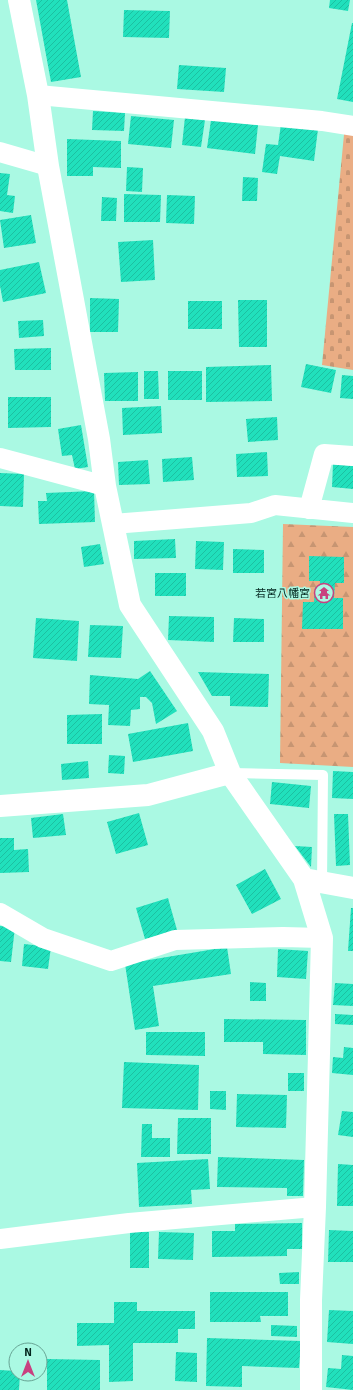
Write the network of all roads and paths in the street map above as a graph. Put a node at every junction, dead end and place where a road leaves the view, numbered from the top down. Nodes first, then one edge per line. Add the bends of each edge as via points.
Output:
1 (19, 0) edge
2 (38, 95) junction
3 (353, 126) edge
4 (0, 152) edge
5 (48, 166) junction
6 (353, 456) edge
7 (0, 458) edge
8 (106, 486) junction
9 (309, 509) junction
10 (353, 513) edge
11 (113, 524) junction
12 (230, 773) junction
13 (0, 806) edge
14 (313, 881) junction
15 (353, 888) edge
16 (0, 913) edge
17 (322, 938) junction
18 (315, 1207) junction
19 (0, 1239) edge
20 (311, 1390) edge

1 - 2 street
2 - 3 street
2 - 5 street
4 - 5 street
5 - 8 street
6 - 9 street via 324,454
7 - 8 street
8 - 11 street
9 - 10 street
9 - 11 street via 275,506 252,514
11 - 12 street via 130,605 213,731
12 - 13 street via 148,795
12 - 14 street
12 - 14 lane via 323,775
14 - 15 street
14 - 17 street
16 - 17 street via 43,938 110,961 175,940
17 - 18 street
18 - 19 street via 129,1223
18 - 20 street

